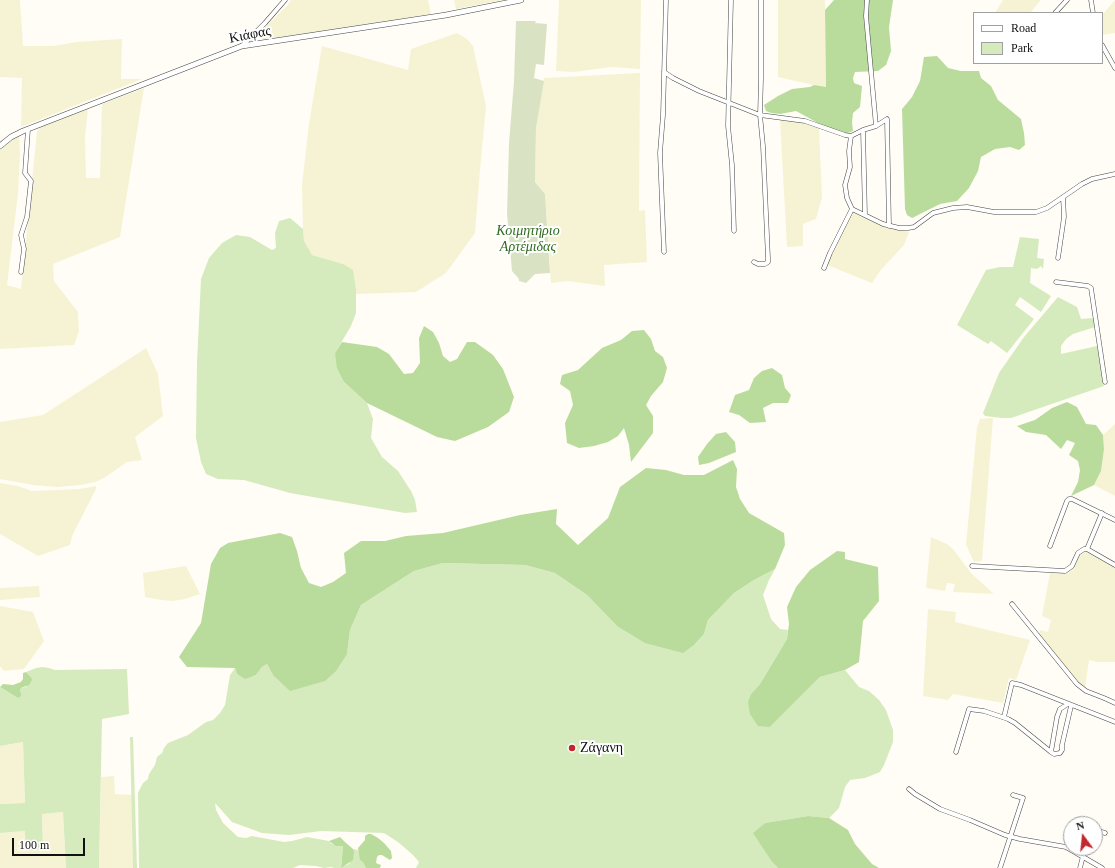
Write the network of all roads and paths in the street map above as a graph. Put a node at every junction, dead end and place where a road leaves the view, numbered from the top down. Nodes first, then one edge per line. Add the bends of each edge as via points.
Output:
1 (285, 0) edge
2 (521, 0) edge
3 (666, 0) edge
4 (731, 0) edge
5 (761, 0) edge
6 (867, 0) edge
7 (1067, 0) edge
8 (1091, 0) edge
9 (1056, 12) edge
10 (1093, 12) edge
11 (242, 46) junction
12 (1103, 47) edge
13 (1115, 68) edge
14 (664, 72) junction
15 (728, 103) junction
16 (760, 115) junction
17 (876, 126) junction
18 (28, 129) junction
19 (863, 130) junction
20 (851, 136) junction
21 (0, 146) edge
22 (1115, 174) edge
23 (1063, 197) junction
24 (852, 209) junction
25 (865, 215) junction
26 (889, 226) junction
27 (734, 231) dead end
28 (664, 252) dead end
29 (1058, 258) dead end
30 (754, 262) dead end
31 (824, 268) dead end
32 (20, 272) dead end
33 (1056, 282) dead end
34 (1105, 382) dead end
35 (1102, 513) junction
36 (1115, 520) edge
37 (1050, 546) dead end
38 (1087, 549) junction
39 (1115, 565) edge
40 (972, 566) dead end
41 (1012, 604) dead end
42 (1115, 703) edge
43 (1069, 705) junction
44 (1004, 717) junction
45 (1115, 722) edge
46 (956, 752) dead end
47 (1051, 752) junction
48 (909, 789) dead end
49 (1013, 795) dead end
50 (1010, 836) junction
51 (1083, 857) junction
52 (1000, 868) edge
53 (1080, 868) edge
54 (1102, 868) edge

1 - 11 street
2 - 11 street, Κιάφας via 446,15
3 - 14 street
4 - 15 street
5 - 16 street
6 - 17 street
7 - 9 street
8 - 10 street
11 - 18 street, Κιάφας
12 - 13 street
14 - 15 street
14 - 28 street via 660,153
15 - 16 street
15 - 27 street
16 - 20 street via 805,121
16 - 30 street via 768,262
17 - 19 street
17 - 26 street via 887,119
18 - 21 street, Κιάφας
18 - 32 street via 25,172 31,181 27,217 21,235 24,249
19 - 20 street
19 - 25 street
20 - 24 street via 850,167 845,185
22 - 23 street via 1092,179
23 - 26 street via 1036,212 994,212 960,207 933,213 914,227
23 - 29 street via 1064,217
24 - 25 street
24 - 31 street
25 - 26 street
33 - 34 street via 1091,288
35 - 36 street
35 - 37 street via 1069,499
35 - 38 street
38 - 39 street
38 - 40 street via 1078,553 1072,566 1065,571
41 - 42 street via 1077,684 1086,692
43 - 44 street via 1012,683
43 - 45 street
43 - 47 street via 1060,709
43 - 47 street via 1062,750 1060,753
44 - 46 street via 969,709
44 - 47 street via 1015,722
48 - 50 street via 940,809
49 - 50 street via 1023,798
50 - 51 street via 1060,845
50 - 52 street
51 - 53 street
51 - 54 street

